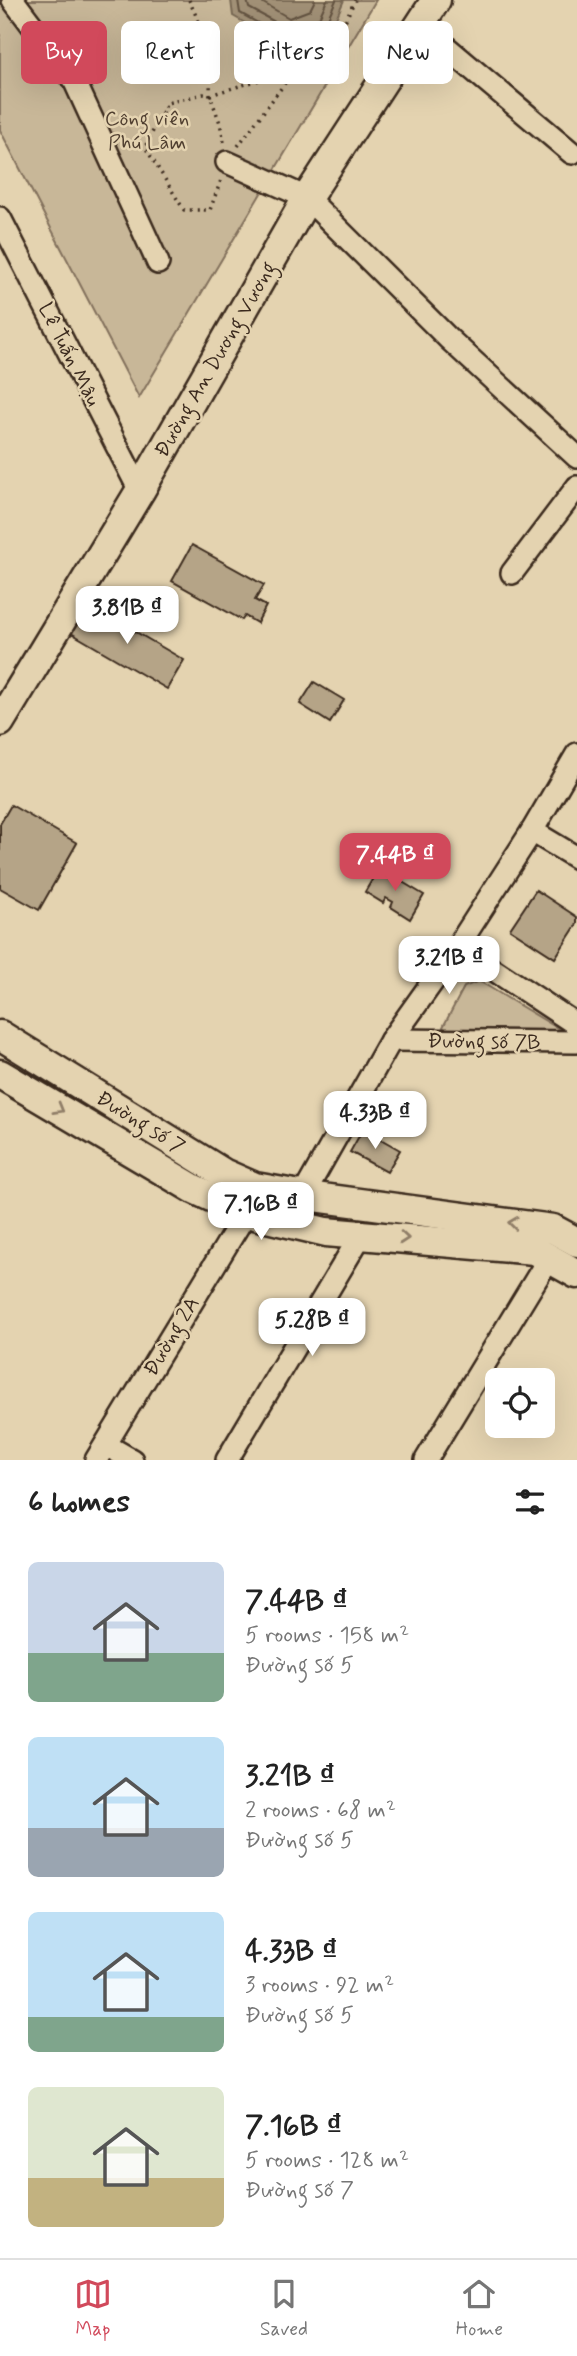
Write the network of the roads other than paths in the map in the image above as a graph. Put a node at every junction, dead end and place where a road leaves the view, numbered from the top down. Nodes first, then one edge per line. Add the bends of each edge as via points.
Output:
1 (13, 0) edge
2 (436, 0) edge
3 (423, 21) edge
4 (453, 54) edge
5 (382, 84) edge
6 (572, 153) dead end
7 (227, 162) road end
8 (307, 198) junction
9 (0, 218) edge
10 (158, 262) dead end
11 (577, 457) edge
12 (577, 487) edge
13 (140, 491) junction
14 (512, 573) dead end
15 (0, 722) edge
16 (577, 754) edge
17 (532, 831) junction
18 (577, 858) edge
19 (458, 946) junction
20 (577, 1025) edge
21 (0, 1035) edge
22 (391, 1040) junction
23 (577, 1042) edge
24 (0, 1074) edge
25 (300, 1195) junction
26 (246, 1213) junction
27 (290, 1224) junction
28 (361, 1234) junction
29 (577, 1242) edge
30 (550, 1258) junction
31 (577, 1274) edge
32 (101, 1452) edge
33 (132, 1460) edge
34 (227, 1460) edge
35 (426, 1460) edge

1 - 10 street via 75,82
2 - 3 main road, Đường An Dương Vương
4 - 6 street
5 - 8 main road, Đường An Dương Vương
7 - 8 street
8 - 11 street
8 - 13 main road, Đường An Dương Vương
9 - 13 street, Lê Tuấn Mậu
12 - 14 street
13 - 15 main road, Đường An Dương Vương
16 - 17 street
17 - 18 street
17 - 19 street
19 - 20 street, Đường số 7B
19 - 22 street
21 - 25 main road, Đường số 7 via 223,1173 255,1187
22 - 23 street, Đường số 7B
22 - 25 street
24 -> 26 main road, Đường số 7 via 194,1189
25 - 27 street
29 -> 25 main road, Đường số 7 via 554,1228
26 - 27 main road, Đường số 7
26 - 32 street, Đường 2A
27 - 28 main road, Đường số 7
28 -> 30 main road, Đường số 7 via 534,1250
28 - 34 street
30 - 31 main road, Đường số 7
30 - 35 street
32 - 33 street

